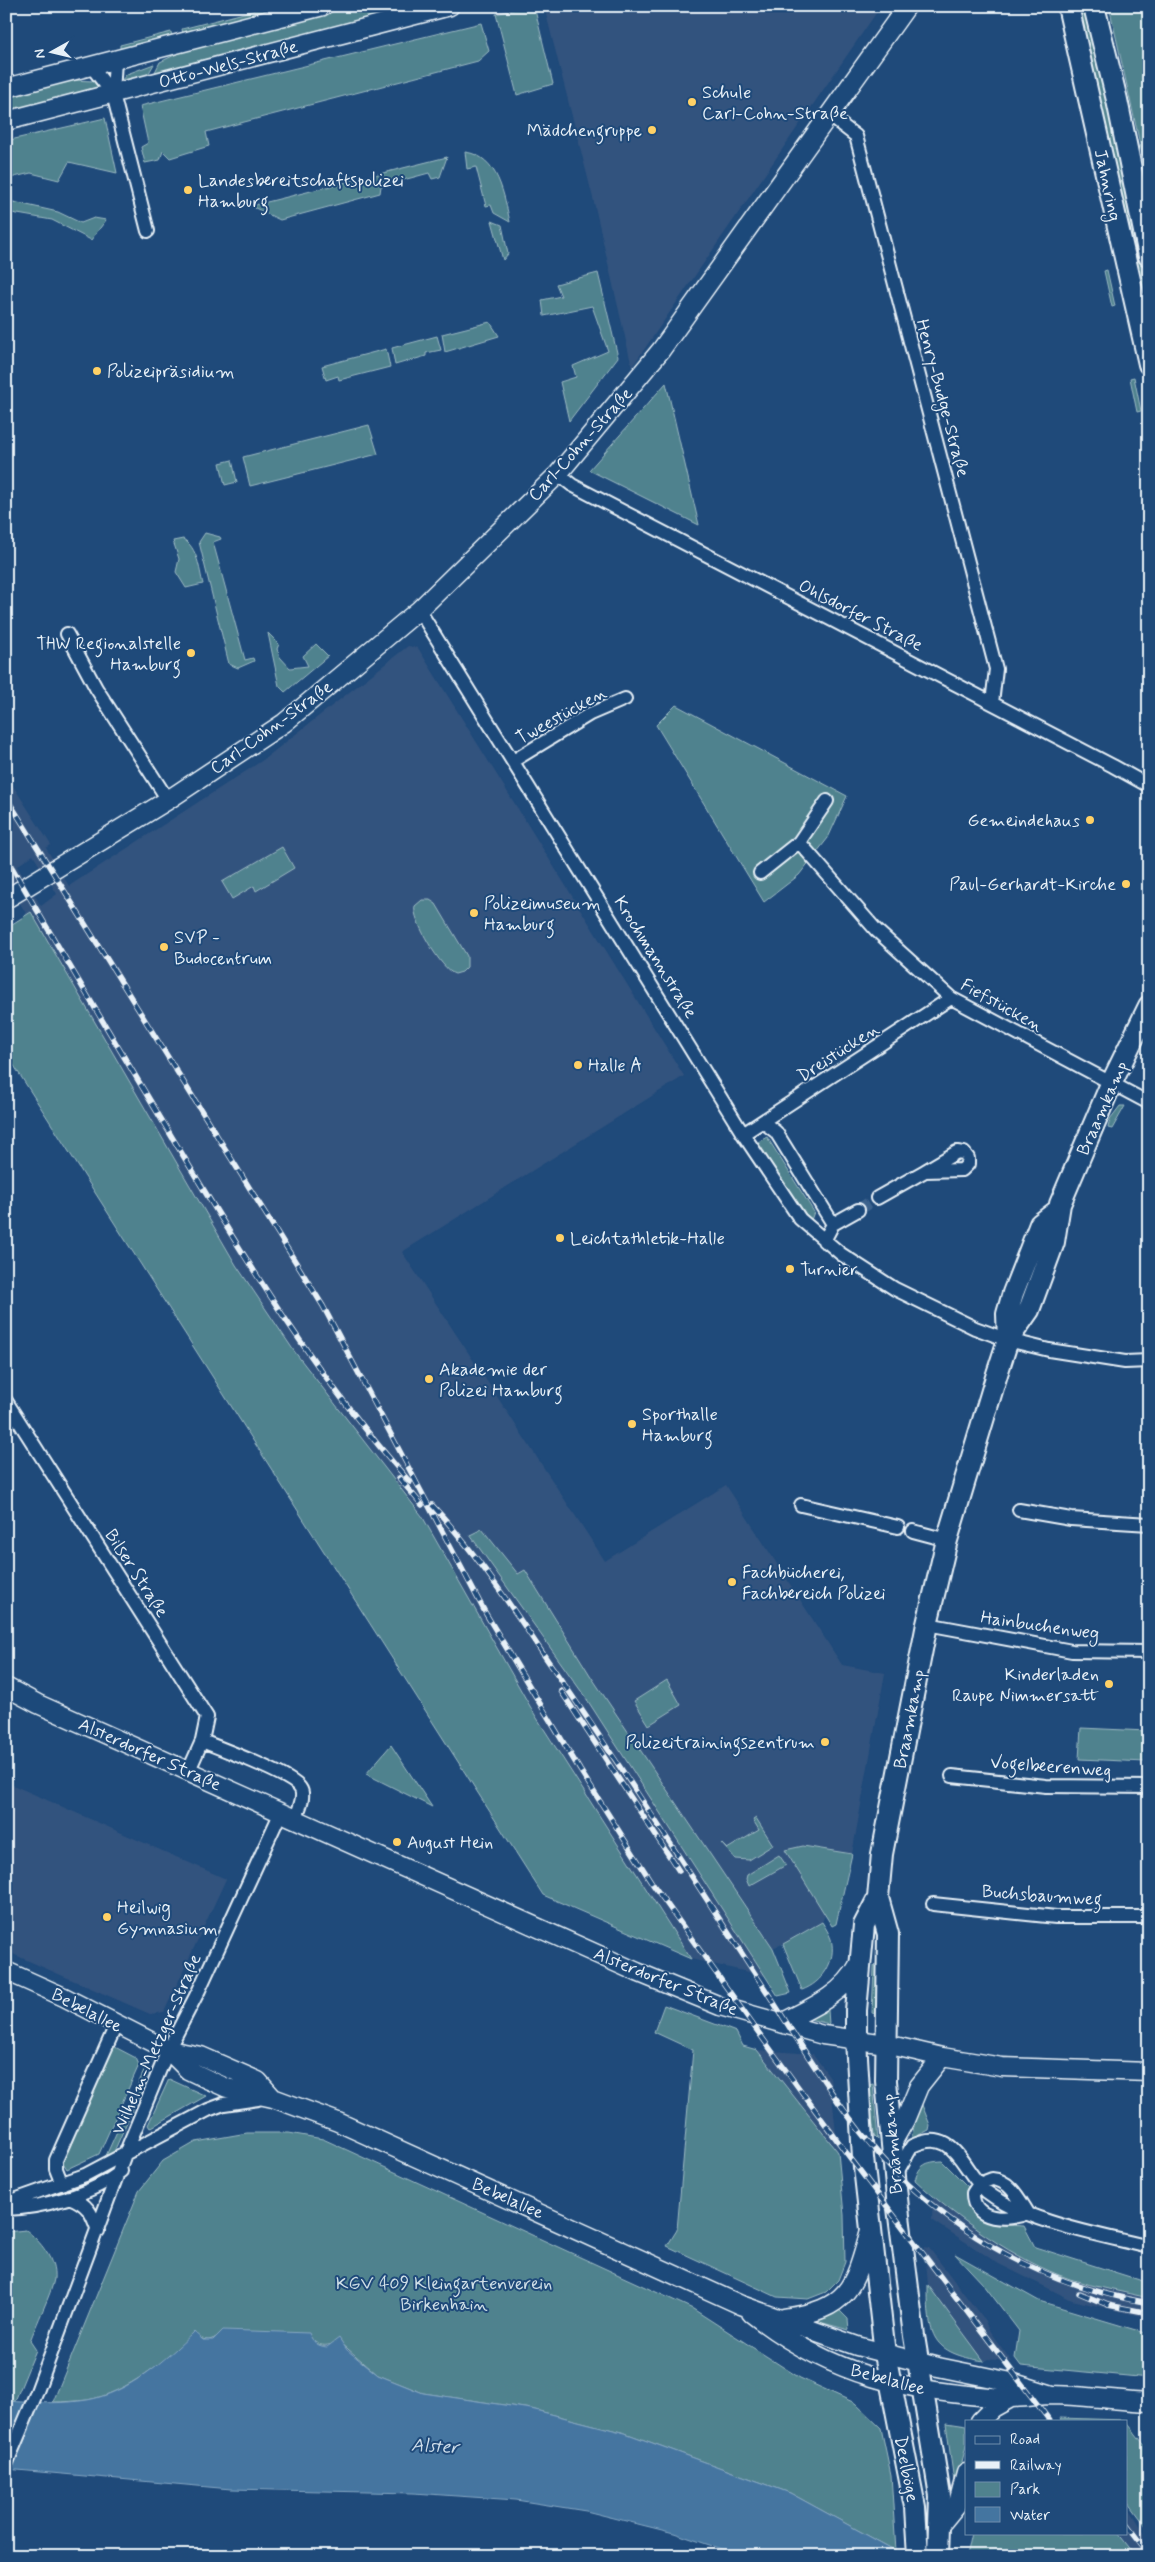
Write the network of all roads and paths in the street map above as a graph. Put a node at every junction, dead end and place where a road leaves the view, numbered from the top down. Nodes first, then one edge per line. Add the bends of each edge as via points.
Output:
1 (322, 6) edge
2 (450, 6) edge
3 (907, 6) edge
4 (1068, 6) edge
5 (1094, 6) edge
6 (116, 60) junction
7 (91, 66) junction
8 (6, 88) edge
9 (112, 94) junction
10 (830, 116) junction
11 (6, 121) edge
12 (148, 231) dead end
13 (1149, 256) edge
14 (1149, 364) edge
15 (558, 474) junction
16 (419, 610) junction
17 (67, 634) dead end
18 (625, 699) dead end
19 (992, 702) junction
20 (513, 761) junction
21 (1149, 786) edge
22 (168, 800) junction
23 (827, 801) dead end
24 (799, 842) junction
25 (760, 873) dead end
26 (6, 899) edge
27 (951, 998) junction
28 (1149, 1006) edge
29 (1111, 1084) junction
30 (1149, 1104) edge
31 (763, 1122) junction
32 (744, 1134) junction
33 (925, 1170) dead end
34 (877, 1198) tunnel mouth
35 (858, 1210) tunnel mouth
36 (833, 1224) junction
37 (824, 1241) junction
38 (1008, 1340) junction
39 (1149, 1361) edge
40 (6, 1401) edge
41 (801, 1505) dead end
42 (1019, 1510) dead end
43 (1149, 1524) edge
44 (898, 1527) dead end
45 (913, 1531) dead end
46 (947, 1540) junction
47 (927, 1624) junction
48 (1149, 1652) edge
49 (6, 1687) edge
50 (202, 1740) junction
51 (189, 1770) junction
52 (952, 1776) dead end
53 (1149, 1787) edge
54 (288, 1815) junction
55 (878, 1898) junction
56 (933, 1904) dead end
57 (1149, 1917) edge
58 (859, 1964) junction
59 (6, 1971) edge
60 (782, 2023) junction
61 (116, 2025) junction
62 (856, 2040) junction
63 (886, 2044) junction
64 (168, 2050) junction
65 (942, 2058) junction
66 (1149, 2072) edge
67 (273, 2098) junction
68 (152, 2141) junction
69 (892, 2143) junction
70 (125, 2154) junction
71 (118, 2173) junction
72 (895, 2176) junction
73 (62, 2184) junction
74 (979, 2184) junction
75 (69, 2197) junction
76 (6, 2203) edge
77 (6, 2209) edge
78 (1028, 2214) junction
79 (871, 2227) junction
80 (98, 2231) junction
81 (1149, 2247) edge
82 (741, 2305) junction
83 (781, 2318) junction
84 (885, 2354) junction
85 (918, 2362) junction
86 (890, 2383) junction
87 (922, 2390) junction
88 (1053, 2395) junction
89 (1011, 2398) junction
90 (1149, 2402) edge
91 (981, 2420) edge
92 (6, 2465) edge
93 (965, 2477) edge
94 (940, 2525) junction
95 (918, 2554) edge
96 (938, 2556) edge

1 - 6 street, Otto-Wels-Straße
2 - 9 street, Otto-Wels-Straße
3 - 10 street, Carl-Cohn-Straße
4 - 14 main road, Jahnring
5 - 13 main road, Jahnring
6 - 7 street, Otto-Wels-Straße
6 - 9 street
7 - 8 street, Otto-Wels-Straße
7 - 9 street
9 - 11 street, Otto-Wels-Straße
9 - 12 street
10 - 15 street, Carl-Cohn-Straße via 661,350
10 - 19 street, Henry-Budge-Straße via 856,136 996,669
15 - 16 street, Carl-Cohn-Straße
15 - 19 street, Ohlsdorfer Straße via 572,485
16 - 20 street, Krochmannstraße
16 - 22 street, Carl-Cohn-Straße via 284,723
17 - 22 street via 96,688
18 - 20 street, Tweestücken via 590,714
19 - 21 street, Ohlsdorfer Straße
20 - 32 street, Krochmannstraße
22 - 26 street, Carl-Cohn-Straße
23 - 24 street
24 - 25 street
24 - 27 street, Fiefstücken via 876,930
27 - 29 street, Fiefstücken
27 - 31 street, Dreistücken
28 - 29 main road, Braamkamp
29 - 30 street, Fiefstücken
29 - 38 main road, Braamkamp via 1057,1211 1040,1224 1007,1314
31 - 32 street, Dreistücken
31 - 36 street via 776,1132
32 - 37 street, Krochmannstraße via 800,1220
33 - 34 street
35 - 36 street
36 - 37 street
37 - 38 street, Krochmannstraße via 895,1290
38 - 39 street, Krochmannstraße via 1097,1358
38 - 46 main road, Braamkamp
40 - 50 street, Bilser Straße via 207,1717
41 - 44 street
42 - 43 street via 1071,1519
45 - 46 street
46 - 47 main road, Braamkamp
47 - 48 street, Hainbuchenweg via 1072,1651
47 - 55 main road, Braamkamp via 882,1854
49 - 51 street, Alsterdorfer Straße
50 - 51 street, Bilser Straße
50 - 54 street, Alsterdorfer Straße via 288,1778 300,1788 302,1796
51 - 54 street, Alsterdorfer Straße
52 - 53 street, Vogelbeerenweg via 1046,1786
54 - 60 street, Alsterdorfer Straße via 637,1972 720,2006
54 - 64 street, Wilhelm-Metzger-Straße
55 - 58 main road, Braamkamp via 864,1925
55 - 63 main road, Braamkamp via 888,1934
56 - 57 street, Buchsbaumweg via 1056,1916
58 - 60 street via 828,2000
58 - 62 main road, Braamkamp
59 - 61 street, Bebelallee
60 - 62 street, Alsterdorfer Straße via 823,2035
61 - 64 street, Bebelallee
61 - 73 street via 56,2160
62 - 63 street, Alsterdorfer Straße
62 - 79 main road, Braamkamp
63 - 65 street, Alsterdorfer Straße
63 - 69 main road, Braamkamp
64 - 67 street, Bebelallee via 188,2070 209,2080 227,2088
64 - 70 street, Wilhelm-Metzger-Straße
65 - 66 street, Alsterdorfer Straße via 1002,2067
65 - 69 street via 919,2086
67 - 68 street, Wilhelm-Metzger-Straße via 224,2104 191,2118
67 - 82 street, Bebelallee via 400,2150
68 - 70 street, Wilhelm-Metzger-Straße
68 - 71 street, Wilhelm-Metzger-Straße
69 - 72 main road, Braamkamp
70 - 71 street, Wilhelm-Metzger-Straße
70 - 73 street
71 - 75 street via 93,2189
71 - 80 street, Wilhelm-Metzger-Straße
72 - 74 street via 912,2146 931,2139 952,2149
72 - 85 main road, Braamkamp
73 - 76 street
74 - 78 street
74 - 78 street via 973,2197 981,2212 996,2218
75 - 77 street
75 - 80 street via 87,2206
78 - 81 street
79 - 83 street via 859,2269 849,2288 828,2308
79 - 84 main road, Braamkamp
80 - 92 street, Wilhelm-Metzger-Straße
82 - 83 street, Bebelallee
82 - 86 street, Bebelallee via 781,2336 808,2351
83 - 84 street, Bebelallee
84 - 85 street, Bebelallee
84 - 86 main road, Braamkamp
85 - 87 main road, Braamkamp
85 - 88 street, Bebelallee via 1011,2382
86 - 87 street, Bebelallee
86 - 95 main road, Deelböge via 915,2507
87 - 89 street, Bebelallee
87 - 94 main road, Deelböge via 937,2462
88 - 89 street, Bebelallee
88 - 90 street, Bebelallee
89 - 91 street via 993,2408
93 - 94 street via 958,2503
94 - 96 main road, Deelböge

